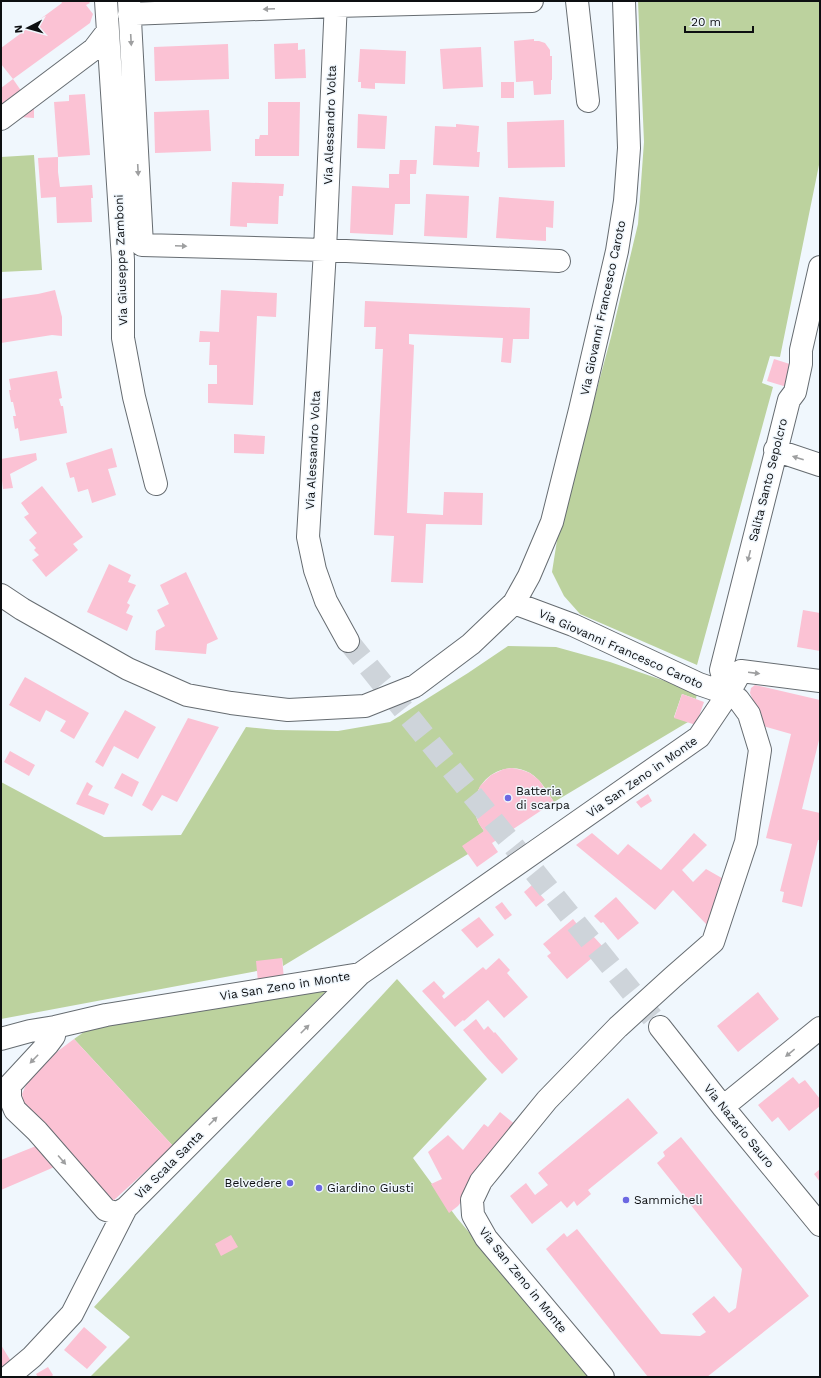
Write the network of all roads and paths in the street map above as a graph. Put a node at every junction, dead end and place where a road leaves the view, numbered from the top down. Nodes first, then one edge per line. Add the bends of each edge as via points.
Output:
1 (106, 1) edge
2 (532, 1) edge
3 (577, 1) edge
4 (624, 1) edge
5 (336, 3) edge
6 (129, 8) edge
7 (107, 32) junction
8 (588, 101) dead end
9 (1, 119) edge
10 (325, 250) junction
11 (559, 261) dead end
12 (820, 267) edge
13 (775, 450) junction
14 (820, 465) edge
15 (156, 484) dead end
16 (1, 595) edge
17 (514, 603) junction
18 (348, 641) tunnel mouth
19 (820, 681) edge
20 (728, 694) junction
21 (360, 974) junction
22 (660, 1026) tunnel mouth
23 (55, 1027) junction
24 (820, 1028) edge
25 (6, 1042) edge
26 (723, 1107) junction
27 (126, 1208) junction
28 (820, 1225) edge
29 (8, 1377) edge
30 (603, 1377) edge

1 - 7 street, Via Giuseppe Zamboni
2 - 5 street
3 - 8 street
4 - 17 street, Via Giovanni Francesco Caroto via 629,148 625,201 617,251 552,522 529,576
5 -> 6 street
5 - 10 street, Via Alessandro Volta
6 -> 10 street, Via Giuseppe Zamboni via 142,245
7 - 9 street via 94,49
7 - 15 street, Via Giuseppe Zamboni via 123,260 123,338 134,398
10 - 11 street
10 - 18 street, Via Alessandro Volta via 308,537 315,570 326,601
12 - 13 street, Salita Santo Sepolcro via 801,350 795,392 788,400
14 -> 13 street
13 -> 20 street, Salita Santo Sepolcro via 721,670
16 - 17 street, Via Giovanni Francesco Caroto via 128,670 187,694 231,703 288,710 365,706 415,686 472,644
17 - 20 street, Via Giovanni Francesco Caroto via 573,625 699,684
20 -> 19 street via 741,671
20 - 21 street, Via San Zeno in Monte via 699,737
20 - 30 street, Via San Zeno in Monte via 738,699 749,714 760,750 746,842 713,942 618,1027 546,1100 481,1181 472,1200 473,1215 486,1238
21 - 23 street, Via San Zeno in Monte via 106,1015
27 -> 21 street, Via Scala Santa
22 - 26 street, Via Nazario Sauro
23 - 25 street, Via San Zeno in Monte via 30,1031
23 -> 27 street via 54,1036 10,1085 10,1098 15,1110 37,1131 106,1210 117,1213
24 -> 26 street
26 - 28 street, Via Nazario Sauro
27 - 29 street, Via Scala Santa via 72,1314 32,1357

